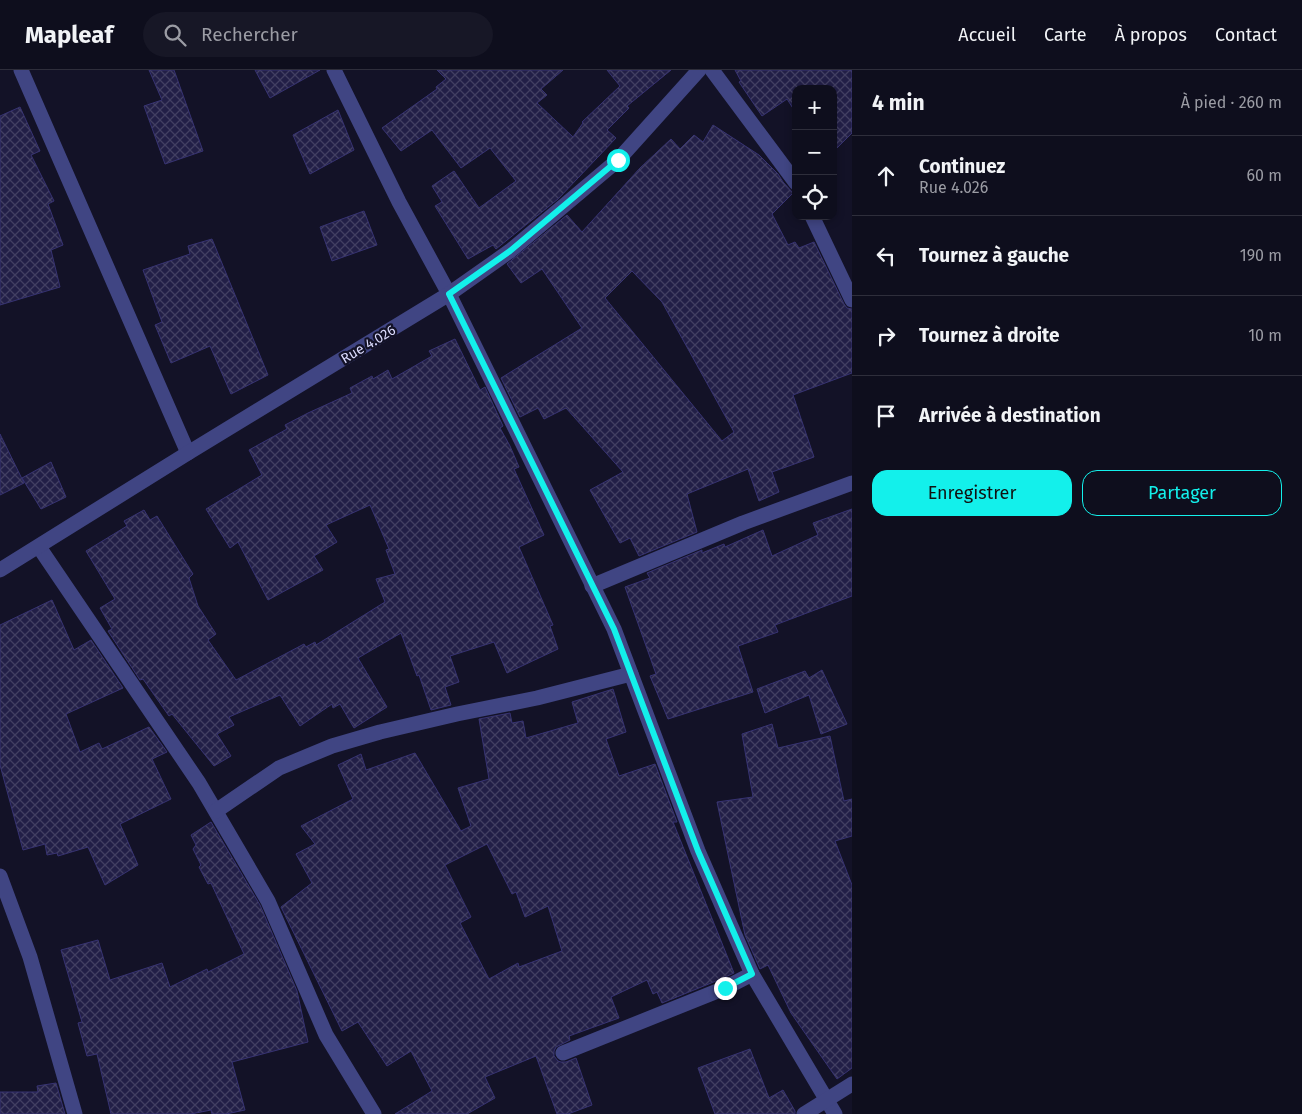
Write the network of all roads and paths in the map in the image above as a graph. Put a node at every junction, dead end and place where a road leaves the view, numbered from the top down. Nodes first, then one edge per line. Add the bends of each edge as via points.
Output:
1 (20, 70) edge
2 (334, 70) edge
3 (699, 70) edge
4 (712, 70) edge
5 (792, 178) edge
6 (814, 220) edge
7 (449, 294) junction
8 (852, 300) edge
9 (188, 453) junction
10 (852, 483) edge
11 (39, 546) junction
12 (0, 570) edge
13 (592, 586) junction
14 (631, 674) junction
15 (216, 811) junction
16 (0, 876) edge
17 (752, 974) junction
18 (564, 1053) dead end
19 (852, 1084) edge
20 (826, 1100) junction
21 (75, 1114) edge
22 (374, 1114) edge
23 (804, 1114) edge
24 (835, 1114) edge

1 - 9 street
2 - 7 street
3 - 7 street, Rue 4.026 via 618,160 510,251
4 - 5 street
6 - 8 street
7 - 9 street, Rue 4.026
7 - 13 street
9 - 11 street, Rue 4.026
10 - 13 street via 743,523
11 - 12 street, Rue 4.026
11 - 15 street
13 - 14 street via 614,629
14 - 15 street via 332,746 279,768
14 - 17 street via 698,851
15 - 22 street via 268,901 326,1035
16 - 21 street via 30,957
17 - 18 street
17 - 20 street
19 - 20 street
20 - 23 street
20 - 24 street

